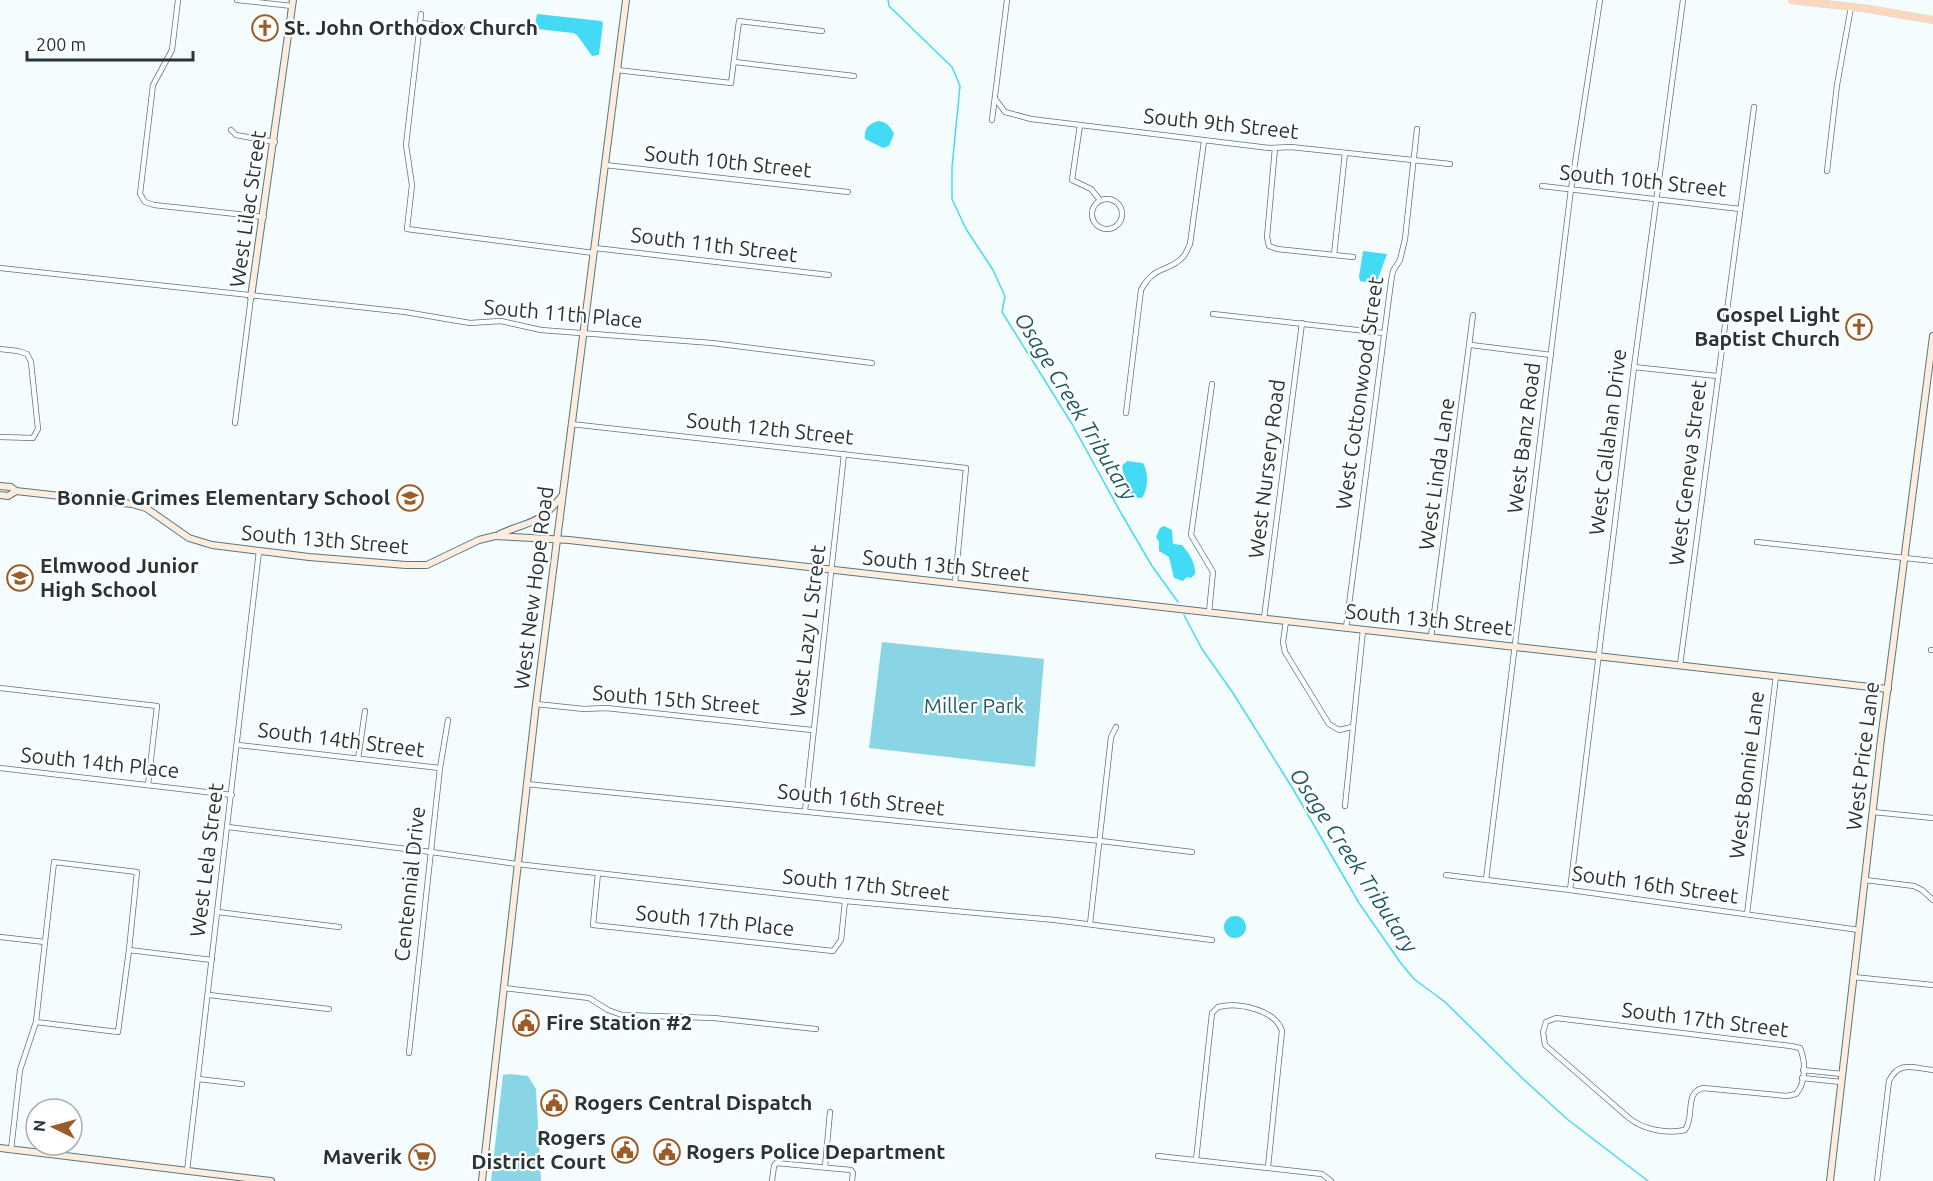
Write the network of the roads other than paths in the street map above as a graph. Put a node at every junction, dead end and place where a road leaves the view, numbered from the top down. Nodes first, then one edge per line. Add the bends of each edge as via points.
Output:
1 (178, 0) edge
2 (237, 0) edge
3 (626, 0) edge
4 (1007, 0) edge
5 (1600, 0) edge
6 (1683, 0) edge
7 (1792, 0) edge
8 (293, 3) edge
9 (1851, 7) junction
10 (422, 15) dead end
11 (1933, 20) edge
12 (420, 22) junction
13 (462, 27) dead end
14 (822, 31) dead end
15 (735, 62) junction
16 (616, 70) junction
17 (854, 76) dead end
18 (996, 100) junction
19 (1754, 107) dead end
20 (992, 120) dead end
21 (1080, 125) junction
22 (1417, 129) dead end
23 (231, 130) dead end
24 (1204, 141) junction
25 (274, 142) junction
26 (1275, 148) junction
27 (1345, 153) junction
28 (1413, 160) junction
29 (1450, 164) dead end
30 (605, 165) junction
31 (1827, 171) dead end
32 (1542, 186) dead end
33 (1571, 189) junction
34 (848, 192) dead end
35 (1656, 198) junction
36 (1100, 200) junction
37 (1740, 209) junction
38 (264, 217) junction
39 (595, 251) junction
40 (1334, 255) junction
41 (1353, 257) dead end
42 (0, 268) edge
43 (829, 275) dead end
44 (251, 297) junction
45 (1213, 314) dead end
46 (1473, 315) dead end
47 (1302, 323) junction
48 (583, 333) junction
49 (1384, 333) junction
50 (1933, 336) edge
51 (1471, 345) junction
52 (0, 349) edge
53 (1551, 355) junction
54 (872, 363) dead end
55 (1634, 367) junction
56 (1717, 376) junction
57 (1212, 384) dead end
58 (1126, 413) dead end
59 (236, 423) dead end
60 (571, 424) junction
61 (0, 437) edge
62 (844, 454) junction
63 (0, 486) edge
64 (16, 491) junction
65 (0, 495) edge
66 (561, 497) junction
67 (495, 536) junction
68 (556, 540) junction
69 (1757, 542) dead end
70 (259, 551) junction
71 (1905, 557) junction
72 (1933, 561) edge
73 (832, 569) junction
74 (955, 583) junction
75 (1209, 612) junction
76 (1264, 618) junction
77 (1286, 621) junction
78 (1346, 628) junction
79 (1363, 630) junction
80 (1431, 637) junction
81 (1514, 646) junction
82 (1597, 656) junction
83 (1680, 665) junction
84 (1776, 676) junction
85 (0, 688) edge
86 (1888, 689) junction
87 (536, 704) junction
88 (365, 711) dead end
89 (448, 720) dead end
90 (1116, 727) dead end
91 (1352, 728) junction
92 (812, 730) junction
93 (238, 745) junction
94 (358, 759) junction
95 (0, 768) edge
96 (440, 768) junction
97 (526, 783) junction
98 (148, 785) junction
99 (232, 795) junction
100 (1345, 806) dead end
101 (805, 811) junction
102 (1873, 812) junction
103 (1933, 818) edge
104 (228, 827) junction
105 (1101, 841) junction
106 (431, 852) junction
107 (1192, 852) dead end
108 (517, 864) junction
109 (598, 873) junction
110 (1446, 875) dead end
111 (1486, 880) junction
112 (1865, 880) junction
113 (1570, 890) junction
114 (1933, 900) edge
115 (845, 901) junction
116 (218, 912) junction
117 (1747, 914) junction
118 (1090, 924) junction
119 (339, 927) dead end
120 (1859, 930) junction
121 (0, 937) edge
122 (1212, 940) dead end
123 (45, 942) junction
124 (129, 950) junction
125 (212, 960) junction
126 (1853, 977) junction
127 (1933, 985) edge
128 (504, 988) junction
129 (209, 995) junction
130 (329, 1009) dead end
131 (36, 1022) junction
132 (816, 1029) dead end
133 (409, 1053) dead end
134 (1803, 1070) junction
135 (1933, 1070) edge
136 (1842, 1074) junction
137 (1802, 1078) junction
138 (198, 1079) junction
139 (1841, 1082) junction
140 (242, 1084) dead end
141 (830, 1112) dead end
142 (0, 1148) edge
143 (11, 1150) junction
144 (1158, 1156) dead end
145 (1196, 1160) junction
146 (825, 1167) junction
147 (1268, 1167) junction
148 (187, 1172) junction
149 (227, 1178) edge
150 (271, 1181) edge
151 (482, 1181) edge
152 (772, 1181) edge
153 (852, 1181) edge
154 (1331, 1181) edge
155 (1830, 1181) edge
156 (1877, 1181) edge

1 - 38 street via 172,50 153,85 140,194 145,202 154,205
2 - 8 street
3 - 16 street, West New Hope Road
4 - 18 street
5 - 33 street, West Banz Road
6 - 35 street, West Callahan Drive
7 - 9 main road
8 - 25 street, West Lilac Street
9 - 11 main road
9 - 31 street
10 - 12 street
12 - 13 street
12 - 39 street, South 11th Street via 406,145 412,185 406,229
14 - 15 street via 739,21
15 - 16 street via 732,83
15 - 17 street
16 - 30 street, West New Hope Road
18 - 20 street
18 - 21 street, South 9th Street via 1005,112
19 - 37 street, West Geneva Street
21 - 24 street, South 9th Street
21 - 36 street via 1072,180 1091,189
22 - 28 street, West Cottonwood Street
23 - 25 street via 236,135
24 - 26 street, South 9th Street
24 - 58 street via 1190,244 1184,257 1155,272 1142,290
25 - 38 street, West Lilac Street
26 - 27 street, South 9th Street
26 - 40 street via 1269,246
27 - 28 street, South 9th Street
27 - 40 street
28 - 29 street, South 9th Street
28 - 49 street, West Cottonwood Street via 1406,239 1390,282
30 - 34 street, South 10th Street
30 - 39 street, West New Hope Road
32 - 33 street, South 10th Street
33 - 35 street, South 10th Street
33 - 53 street, West Banz Road
35 - 37 street, South 10th Street
35 - 55 street, West Callahan Drive
36 - 36 street via 1092,213 1096,224 1108,229 1117,226 1122,218 1120,205 1112,199
37 - 56 street, West Geneva Street
38 - 44 street, West Lilac Street
39 - 43 street, South 11th Street
39 - 48 street, West New Hope Road
40 - 41 street
42 - 44 street, South 11th Place
44 - 48 street, South 11th Place via 405,312 470,323 501,321 541,330
44 - 59 street, West Lilac Street
45 - 47 street
46 - 51 street, West Linda Lane
47 - 49 street
47 - 76 street, West Nursery Road
48 - 54 street, South 11th Place
48 - 60 street, West New Hope Road
49 - 78 street, West Cottonwood Street
50 - 71 street, West Price Lane
51 - 53 street
51 - 80 street, West Linda Lane
52 - 61 street via 27,354 31,362 38,429 33,438
53 - 81 street, West Banz Road
55 - 56 street
55 - 82 street, West Callahan Drive
56 - 83 street, West Geneva Street
57 - 75 street via 1191,535 1213,572
60 - 62 street, South 12th Street
60 - 66 street, West New Hope Road
62 - 73 street, West Lazy L Street
62 - 74 street, South 12th Street via 966,468
63 - 64 street, South 13th Street
64 - 65 street, South 13th Street
64 - 70 street, South 13th Street via 132,504 146,508 201,543
66 - 67 street via 542,518
66 - 68 street, West New Hope Road
67 - 68 street, South 13th Street
67 - 70 street, South 13th Street via 427,566
68 - 73 street, South 13th Street
68 - 87 street, West New Hope Road
69 - 71 street
70 - 93 street, West Lela Street
71 - 72 street
71 - 86 street, West Price Lane
73 - 74 street, South 13th Street
73 - 92 street, West Lazy L Street
74 - 75 street, South 13th Street
75 - 76 street, South 13th Street
76 - 77 street, South 13th Street
77 - 78 street, South 13th Street
77 - 91 street via 1285,652 1329,724 1339,730
78 - 79 street, South 13th Street
79 - 80 street, South 13th Street
79 - 91 street
80 - 81 street, South 13th Street
81 - 82 street, South 13th Street
81 - 111 street, West Banz Road
82 - 83 street, South 13th Street
82 - 113 street, West Callahan Drive
83 - 84 street, South 13th Street
84 - 86 street, South 13th Street
84 - 117 street, West Bonnie Lane
85 - 98 street via 157,706
86 - 102 street, West Price Lane
87 - 92 street, South 15th Street
87 - 97 street, West New Hope Road
88 - 94 street
89 - 96 street, Centennial Drive
90 - 105 street via 1111,737
91 - 100 street
92 - 101 street, West Lazy L Street
93 - 94 street, South 14th Street
93 - 99 street, West Lela Street
94 - 96 street, South 14th Street
95 - 98 street, South 14th Place
96 - 106 street, Centennial Drive
97 - 101 street, South 16th Street
97 - 108 street, West New Hope Road
98 - 99 street, South 14th Place
99 - 104 street, West Lela Street
101 - 105 street, South 16th Street
102 - 103 street
102 - 112 street, West Price Lane
104 - 106 street
104 - 116 street, West Lela Street
105 - 107 street, South 16th Street
105 - 118 street
106 - 108 street
106 - 133 street, Centennial Drive
108 - 109 street, South 17th Street
108 - 128 street, West New Hope Road
109 - 115 street, South 17th Street
109 - 115 street, South 17th Place via 593,926 833,951 841,940
110 - 111 street, South 16th Street
111 - 113 street, South 16th Street
112 - 114 street via 1914,886
112 - 120 street, West Price Lane
113 - 117 street, South 16th Street
115 - 118 street, South 17th Street
116 - 119 street
116 - 125 street, West Lela Street
117 - 120 street, South 16th Street
118 - 122 street, South 17th Street
120 - 126 street, West Price Lane
121 - 123 street
123 - 124 street via 54,862 137,872
123 - 131 street
124 - 125 street
124 - 131 street via 118,1032
125 - 129 street, West Lela Street
126 - 127 street
126 - 136 street, West Price Lane
128 - 132 street via 589,998 622,1015 714,1018
128 - 151 street, West New Hope Road
129 - 130 street
129 - 138 street, West Lela Street
131 - 143 street via 20,1070
134 - 136 street
134 - 137 street
134 - 137 street, South 17th Street via 1800,1048 1791,1046 1556,1018 1546,1022 1543,1032 1545,1045 1633,1121 1650,1129 1685,1130 1696,1089 1787,1096 1796,1094
135 - 156 street via 1900,1067 1893,1071
136 - 139 street, West Price Lane
137 - 139 street
138 - 140 street
138 - 148 street, West Lela Street
139 - 155 street, West Price Lane
141 - 146 street
142 - 143 street
143 - 148 street
144 - 145 street
145 - 147 street
145 - 147 street via 1212,1013 1218,1007 1232,1006 1262,1011 1280,1025
146 - 152 street via 776,1163
146 - 153 street via 853,1171
147 - 154 street via 1322,1174
148 - 149 street
149 - 150 street

